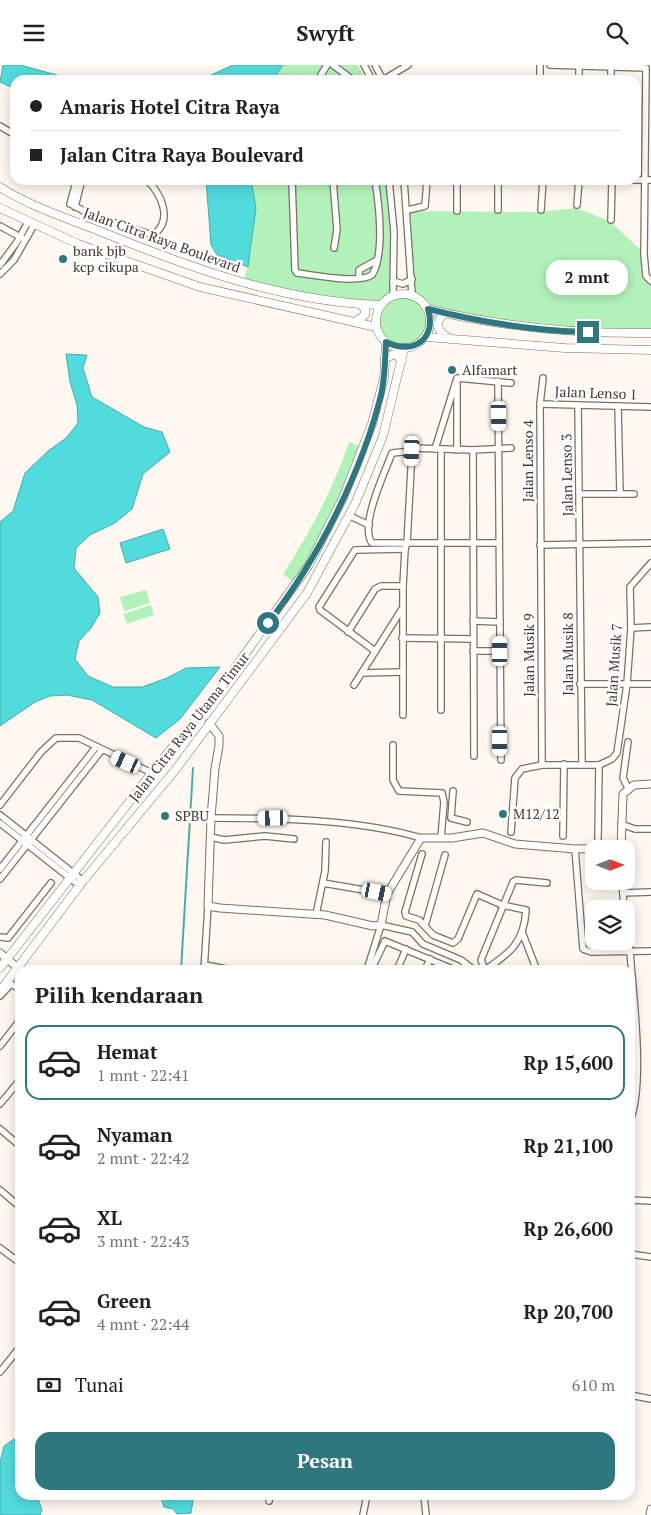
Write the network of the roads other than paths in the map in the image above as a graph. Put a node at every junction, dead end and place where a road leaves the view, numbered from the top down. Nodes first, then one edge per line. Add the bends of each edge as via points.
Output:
1 (333, 65) edge
2 (408, 65) edge
3 (550, 65) edge
4 (579, 65) edge
5 (611, 67) junction
6 (346, 75) edge
7 (391, 75) edge
8 (611, 75) edge
9 (648, 180) edge
10 (152, 185) edge
11 (292, 185) edge
12 (333, 185) edge
13 (375, 185) edge
14 (390, 185) edge
15 (405, 185) edge
16 (426, 185) edge
17 (457, 185) edge
18 (498, 185) edge
19 (543, 185) edge
20 (579, 185) edge
21 (613, 185) edge
22 (0, 187) edge
23 (577, 205) dead end
24 (75, 207) dead end
25 (0, 208) edge
26 (408, 209) junction
27 (541, 209) dead end
28 (498, 210) dead end
29 (457, 211) dead end
30 (611, 220) dead end
31 (31, 224) junction
32 (0, 226) edge
33 (20, 237) junction
34 (29, 241) junction
35 (334, 248) dead end
36 (377, 260) junction
37 (0, 265) edge
38 (0, 274) edge
39 (358, 278) junction
40 (412, 279) junction
41 (393, 281) junction
42 (651, 281) edge
43 (393, 295) junction
44 (412, 295) junction
45 (360, 304) junction
46 (381, 305) junction
47 (428, 309) junction
48 (445, 313) junction
49 (355, 323) junction
50 (376, 327) junction
51 (623, 333) junction
52 (651, 333) edge
53 (426, 337) junction
54 (447, 337) junction
55 (386, 342) junction
56 (404, 348) junction
57 (622, 350) junction
58 (651, 350) edge
59 (385, 358) junction
60 (402, 361) junction
61 (457, 378) junction
62 (543, 378) dead end
63 (498, 381) junction
64 (511, 383) dead end
65 (540, 404) junction
66 (578, 405) junction
67 (618, 406) junction
68 (651, 407) edge
69 (511, 448) dead end
70 (438, 449) junction
71 (457, 450) junction
72 (473, 450) junction
73 (500, 450) junction
74 (412, 451) junction
75 (580, 494) junction
76 (620, 494) junction
77 (634, 494) dead end
78 (350, 516) junction
79 (369, 525) junction
80 (442, 543) junction
81 (472, 543) junction
82 (499, 543) junction
83 (651, 543) edge
84 (540, 545) junction
85 (581, 545) junction
86 (406, 546) junction
87 (651, 563) edge
88 (641, 573) junction
89 (651, 573) edge
90 (403, 586) junction
91 (403, 607) junction
92 (473, 621) junction
93 (500, 622) junction
94 (651, 627) edge
95 (631, 628) junction
96 (348, 632) junction
97 (402, 638) junction
98 (441, 638) junction
99 (473, 639) junction
100 (252, 645) junction
101 (375, 651) junction
102 (473, 651) junction
103 (500, 651) junction
104 (262, 653) junction
105 (402, 672) junction
106 (362, 673) junction
107 (580, 684) junction
108 (627, 684) junction
109 (651, 684) edge
110 (354, 685) dead end
111 (441, 710) dead end
112 (403, 715) dead end
113 (209, 723) junction
114 (628, 743) dead end
115 (393, 745) dead end
116 (98, 749) junction
117 (474, 756) dead end
118 (501, 759) dead end
119 (564, 764) junction
120 (582, 764) junction
121 (542, 765) junction
122 (599, 765) junction
123 (152, 773) junction
124 (651, 785) edge
125 (628, 788) junction
126 (453, 791) dead end
127 (0, 805) edge
128 (124, 809) junction
129 (0, 815) edge
130 (136, 817) junction
131 (211, 818) junction
132 (0, 823) edge
133 (621, 824) junction
134 (651, 829) edge
135 (511, 832) dead end
136 (466, 836) junction
137 (563, 836) dead end
138 (211, 837) junction
139 (420, 838) junction
140 (441, 838) junction
141 (598, 838) dead end
142 (294, 839) dead end
143 (27, 840) junction
144 (621, 840) edge
145 (326, 842) dead end
146 (575, 849) junction
147 (585, 849) edge
148 (422, 854) dead end
149 (445, 855) dead end
150 (0, 869) edge
151 (72, 876) junction
152 (0, 879) edge
153 (51, 883) dead end
154 (323, 883) junction
155 (548, 883) dead end
156 (82, 884) junction
157 (623, 890) edge
158 (651, 892) edge
159 (623, 893) junction
160 (387, 894) junction
161 (623, 900) edge
162 (502, 905) junction
163 (208, 906) junction
164 (316, 915) junction
165 (381, 925) junction
166 (425, 926) junction
167 (522, 932) junction
168 (0, 937) edge
169 (406, 949) junction
170 (630, 951) junction
171 (651, 951) edge
172 (0, 953) edge
173 (7, 959) junction
174 (430, 959) junction
175 (461, 960) junction
176 (21, 965) edge
177 (204, 965) edge
178 (369, 965) edge
179 (373, 965) edge
180 (399, 965) edge
181 (427, 965) edge
182 (444, 965) edge
183 (458, 965) edge
184 (468, 965) edge
185 (482, 965) edge
186 (493, 965) edge
187 (534, 965) edge
188 (631, 965) edge
189 (15, 966) edge
190 (0, 968) edge
191 (15, 973) edge
192 (15, 986) edge
193 (0, 991) edge
194 (0, 996) edge
195 (15, 1026) edge
196 (0, 1046) edge
197 (635, 1061) edge
198 (15, 1087) edge
199 (635, 1089) edge
200 (0, 1104) edge
201 (0, 1129) edge
202 (15, 1142) edge
203 (0, 1190) edge
204 (635, 1200) edge
205 (651, 1201) edge
206 (15, 1203) edge
207 (0, 1248) edge
208 (635, 1255) edge
209 (651, 1257) edge
210 (15, 1259) edge
211 (15, 1353) edge
212 (0, 1372) edge
213 (635, 1396) edge
214 (651, 1399) edge
215 (366, 1500) edge
216 (424, 1500) edge
217 (651, 1509) edge
218 (363, 1515) edge
219 (426, 1515) edge
220 (650, 1515) edge

1 - 6 street
2 - 7 street
3 - 4 street
4 - 5 street
5 - 8 street
5 - 9 street via 646,68
9 - 42 street via 644,254 646,276
10 - 24 street via 165,211 164,219 153,235 92,216
11 - 39 street via 297,273
12 - 35 street via 337,230
13 - 36 street
14 - 41 street
15 - 26 street
16 - 26 street via 425,206
17 - 29 street
18 - 28 street
19 - 27 street
20 - 23 street
21 - 30 street
22 - 45 main road, Jalan Citra Raya Boulevard via 50,211 204,272 346,304
25 - 31 main road, Jalan Citra Raya Boulevard
26 - 40 street
31 - 33 street
31 - 34 street
31 - 49 main road, Jalan Citra Raya Boulevard via 108,256 200,287
32 - 33 street
33 - 34 street
33 - 37 street
34 - 38 street
36 - 39 street via 359,270
36 - 39 street via 372,275
40 - 41 street via 403,284
40 - 44 street
41 - 43 street
43 - 44 main road
43 - 46 main road
44 - 47 main road via 422,300
45 - 46 main road, Jalan Citra Raya Boulevard
45 - 49 main road via 365,315
46 - 50 main road
47 - 48 main road
47 - 53 main road via 430,325
48 - 51 main road via 531,329
48 - 54 main road via 437,325
49 - 50 main road, Jalan Citra Raya Boulevard
50 - 55 main road
51 - 52 main road
51 - 57 main road
53 - 54 main road
53 - 56 main road
54 - 57 main road
55 - 56 main road
55 - 59 main road, Jalan Citra Raya Utama Timur
56 - 60 main road, Jalan Citra Raya Utama Timur
57 - 58 main road
59 - 60 main road via 395,354
59 - 100 main road, Jalan Citra Raya Utama Timur via 384,378 375,414 343,498 309,565
60 - 78 main road, Jalan Citra Raya Utama Timur via 383,436
61 - 63 street
61 - 70 street
61 - 71 street
62 - 65 street, Jalan Lenso 4
63 - 64 street
63 - 73 street
65 - 66 street, Jalan Lenso 1
65 - 84 street, Jalan Lenso 4
66 - 67 street, Jalan Lenso 1
66 - 75 street, Jalan Lenso 3
67 - 68 street, Jalan Lenso 1
67 - 76 street
69 - 73 street
70 - 71 street
70 - 74 street via 413,448
70 - 80 street
71 - 72 street
72 - 73 street
72 - 81 street
73 - 82 street
74 - 79 street via 392,453 373,504
74 - 86 street
75 - 76 street
75 - 85 street, Jalan Lenso 3
76 - 77 street
78 - 79 street
78 - 104 main road, Jalan Citra Raya Utama Timur via 307,593
79 - 86 street via 368,537 372,543
80 - 81 street
80 - 86 street
80 - 98 street
81 - 82 street
81 - 92 street
82 - 93 street
83 - 85 street
84 - 85 street
84 - 121 street, Jalan Musik 9
85 - 107 street, Jalan Musik 8
86 - 90 street
86 - 96 street via 353,553 319,607
87 - 88 street, Jalan Musik 7
88 - 89 street
88 - 95 street, Jalan Musik 7 via 630,587
90 - 91 street
90 - 96 street via 375,589
91 - 97 street
91 - 101 street
92 - 93 street
92 - 99 street
93 - 103 street
94 - 95 street
95 - 108 street, Jalan Musik 7
96 - 101 street
97 - 98 street
97 - 105 street
98 - 99 street
98 - 111 street
99 - 102 street
100 - 104 main road
100 - 123 main road, Jalan Citra Raya Utama Timur
101 - 106 street
102 - 103 street
102 - 117 street
103 - 118 street
104 - 113 main road, Jalan Citra Raya Utama Timur
105 - 106 street
105 - 112 street
106 - 110 street
107 - 108 street
107 - 120 street, Jalan Musik 8
108 - 109 street
108 - 122 street, Jalan Musik 7 via 617,753
113 - 130 main road, Jalan Citra Raya Utama Timur
113 - 131 street via 219,736
114 - 125 street via 624,771 624,782
115 - 140 street via 393,780 399,791 442,793
116 - 123 street
116 - 127 street via 79,738 54,739
116 - 143 street
119 - 120 street
119 - 121 street
119 - 137 street
120 - 122 street
121 - 135 street via 522,769 515,779
122 - 141 street
123 - 128 main road, Jalan Citra Raya Utama Timur
124 - 125 street
125 - 133 street via 623,794
126 - 136 street via 451,818 468,821
128 - 130 main road
128 - 151 main road, Jalan Citra Raya Utama Timur
129 - 143 street
130 - 156 main road, Jalan Citra Raya Utama Timur
131 - 138 street
131 - 139 street via 332,822
132 - 143 street
133 - 134 street via 635,829
133 - 144 street
136 - 140 street
136 - 146 street via 483,833 515,844
138 - 142 street via 224,840 265,836
138 - 163 street
139 - 140 street
139 - 160 street
143 - 150 street
143 - 151 street
143 - 152 street
145 - 154 street
146 - 147 street
146 - 170 street via 583,949 591,952
148 - 166 street via 405,912 406,916
149 - 166 street
151 - 156 street
151 - 173 main road, Jalan Citra Raya Utama Timur
153 - 168 street via 8,938
154 - 160 street
154 - 164 street
155 - 162 street via 516,880
156 - 176 main road, Jalan Citra Raya Utama Timur
157 - 159 street
158 - 159 street
159 - 161 street
160 - 165 street
162 - 166 street via 477,894 458,939 453,943 433,935
162 - 167 street via 526,910
162 - 185 street via 480,960
163 - 164 street
163 - 177 street
164 - 165 street
165 - 175 street via 412,932 423,944
165 - 178 street
167 - 186 street via 511,953
167 - 187 street
169 - 174 street
169 - 179 street via 385,941
169 - 180 street
170 - 171 street
170 - 188 street
172 - 173 street
173 - 189 street
173 - 190 main road, Jalan Citra Raya Utama Timur
174 - 181 street
174 - 182 street
175 - 183 street
175 - 184 street
191 - 193 main road, Jalan Citra Raya Utama Timur
192 - 194 street via 11,984
195 - 196 street
197 - 199 street
198 - 200 street
201 - 202 street
203 - 206 street
204 - 205 street
207 - 210 street
208 - 209 street
211 - 212 street
213 - 214 street
215 - 218 street
216 - 219 street
217 - 220 street

